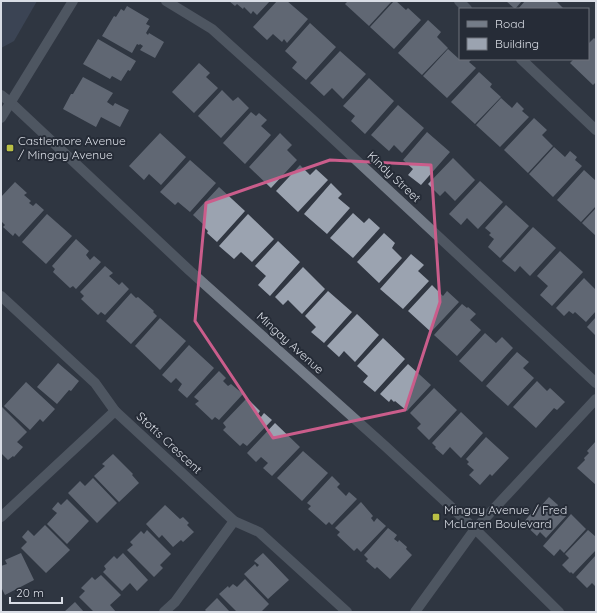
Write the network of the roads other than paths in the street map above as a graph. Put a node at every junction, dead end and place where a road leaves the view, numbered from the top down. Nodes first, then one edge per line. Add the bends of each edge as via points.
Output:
1 (72, 1) edge
2 (166, 1) edge
3 (522, 60) edge
4 (1, 95) edge
5 (10, 102) junction
6 (1, 118) edge
7 (596, 130) edge
8 (1, 296) edge
9 (596, 383) edge
10 (596, 400) edge
11 (115, 411) junction
12 (1, 517) edge
13 (234, 521) junction
14 (475, 529) junction
15 (164, 612) edge
16 (347, 612) edge
17 (415, 612) edge
18 (559, 612) edge

1 - 5 street
2 - 9 street, Kindy Street via 212,29
3 - 7 street
4 - 5 street, Mingay Avenue
5 - 6 street
5 - 14 street, Mingay Avenue via 190,271
8 - 11 street, Stotts Crescent via 95,383
10 - 14 street
11 - 12 street
11 - 13 street, Stotts Crescent
13 - 15 street via 175,602
13 - 16 street, Stotts Crescent via 259,532
14 - 17 street
14 - 18 street, Mingay Avenue

